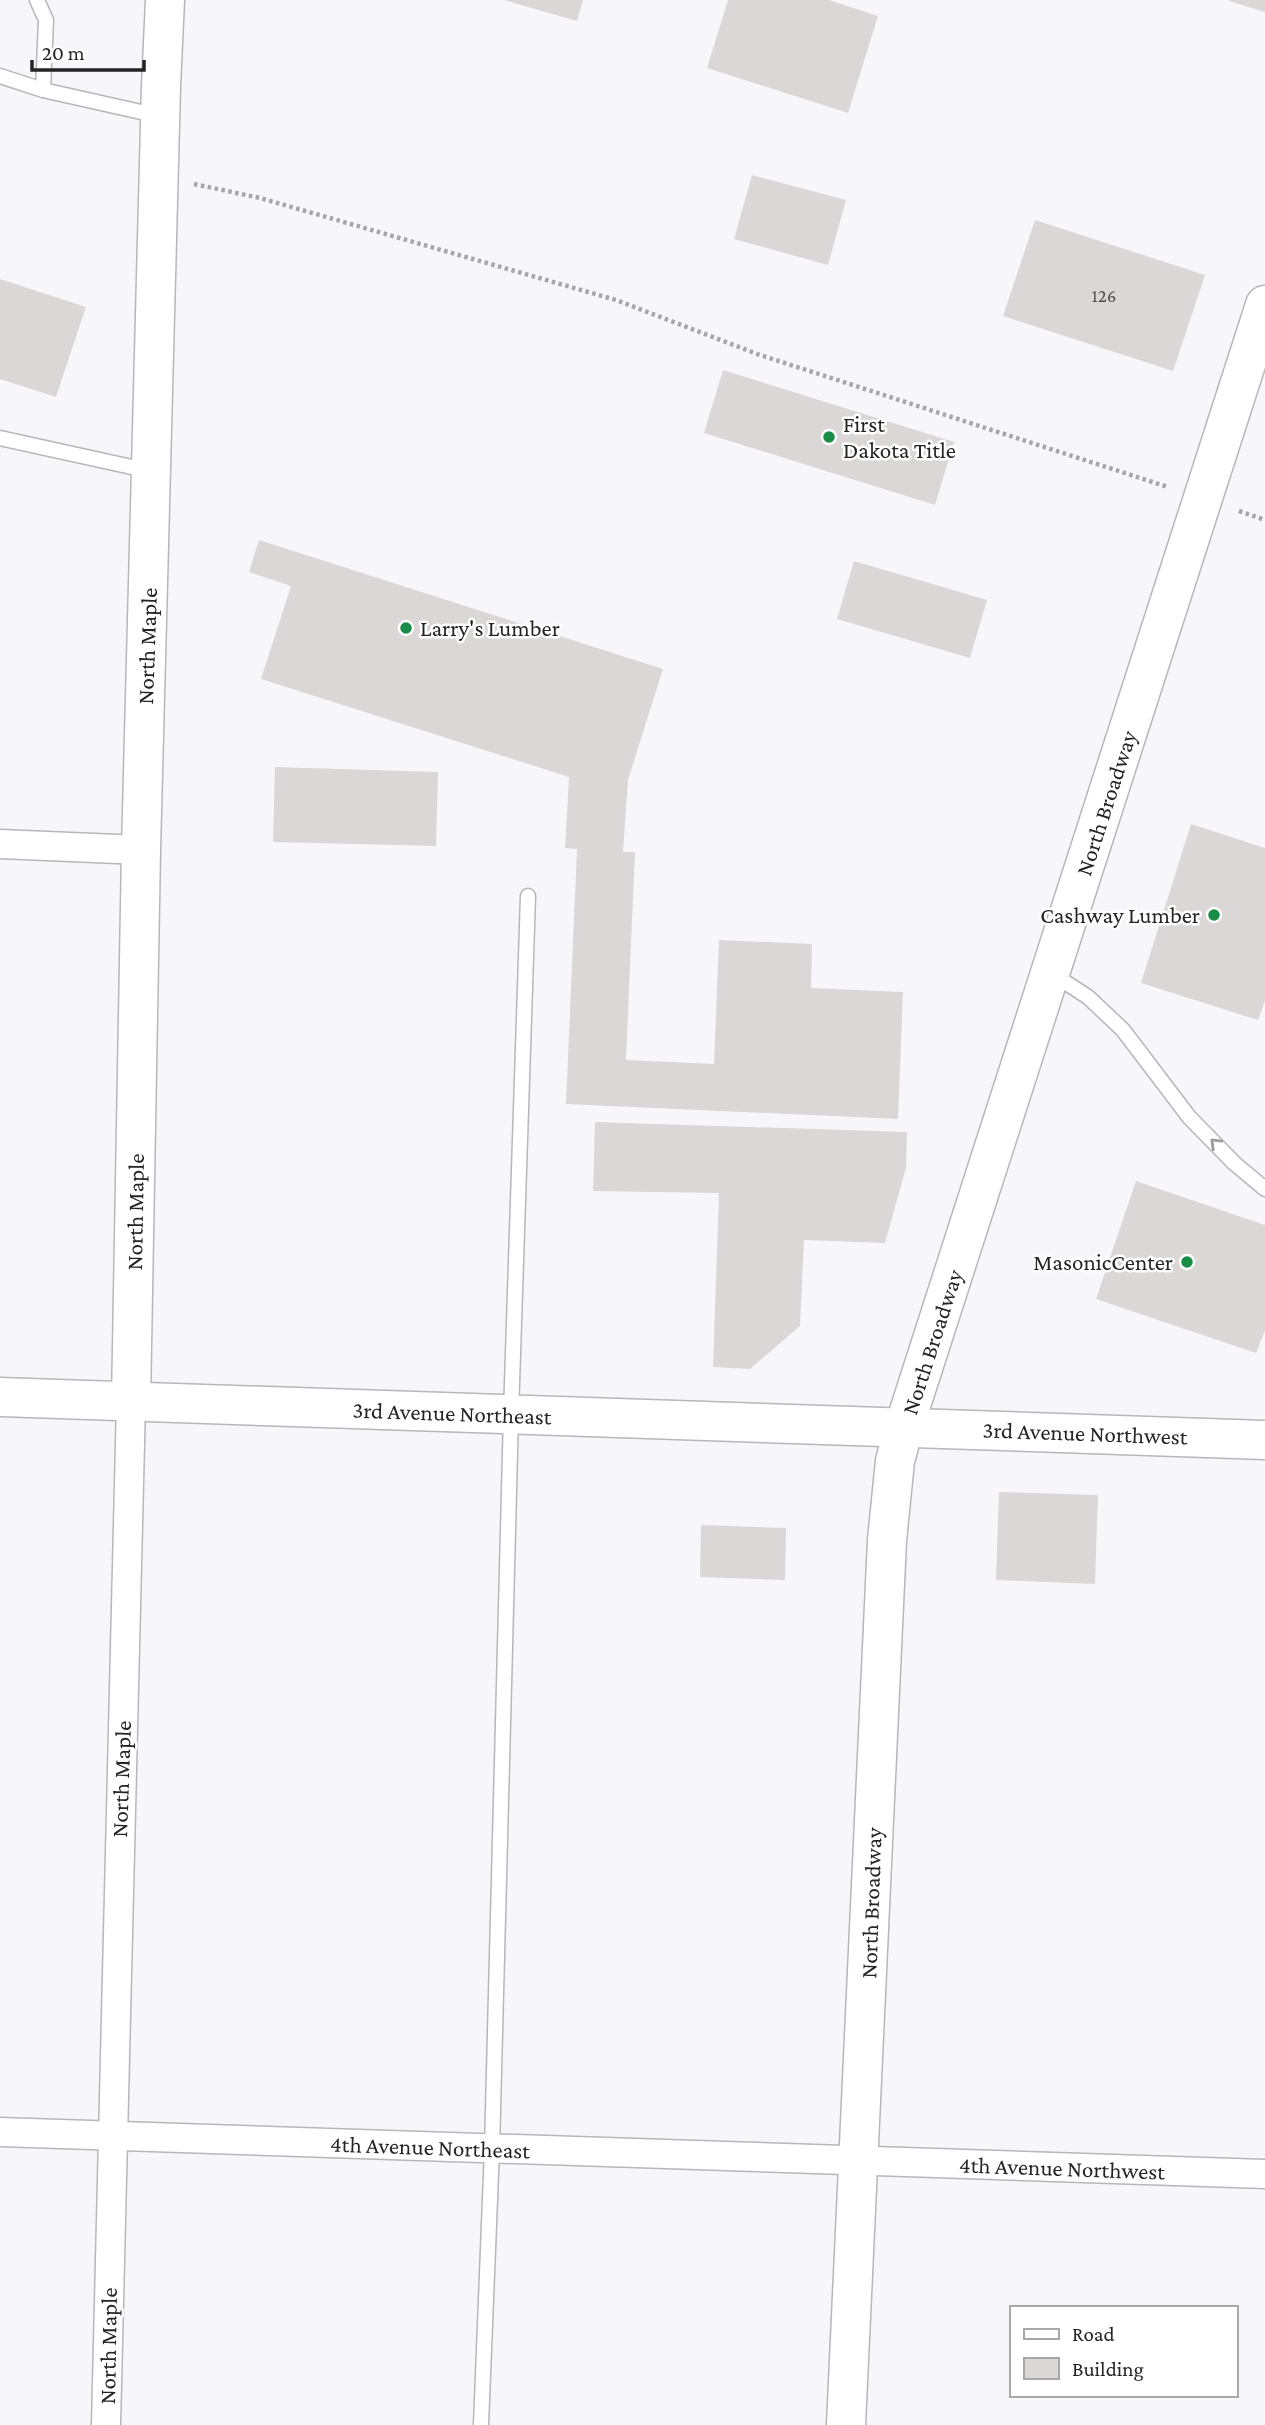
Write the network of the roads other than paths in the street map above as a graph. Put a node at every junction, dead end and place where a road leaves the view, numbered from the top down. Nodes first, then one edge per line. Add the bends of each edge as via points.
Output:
1 (37, 0) edge
2 (165, 0) edge
3 (0, 76) edge
4 (43, 90) junction
5 (160, 116) junction
6 (1265, 305) edge
7 (0, 438) edge
8 (151, 471) junction
9 (0, 844) edge
10 (141, 850) junction
11 (528, 896) dead end
12 (1051, 973) junction
13 (1265, 1189) edge
14 (0, 1397) edge
15 (131, 1402) junction
16 (511, 1414) junction
17 (904, 1427) junction
18 (1265, 1440) edge
19 (0, 2132) edge
20 (112, 2136) junction
21 (492, 2149) junction
22 (860, 2162) junction
23 (1265, 2174) edge
24 (106, 2425) edge
25 (481, 2425) edge
26 (846, 2425) edge

1 - 4 lane via 46,20
2 - 5 street, North Maple
3 - 4 lane
4 - 5 lane
5 - 8 street, North Maple
6 - 12 street, North Broadway
7 - 8 lane
8 - 10 street, North Maple
9 - 10 street
10 - 15 street, North Maple
11 - 16 lane
13 -> 12 lane via 1189,1117 1123,1030 1088,997
12 - 17 street, North Broadway
14 - 15 street, 3rd Avenue Northeast
15 - 16 street, 3rd Avenue Northeast
15 - 20 street, North Maple
16 - 17 street, 3rd Avenue Northeast
16 - 21 lane
17 - 18 street, 3rd Avenue Northwest
17 - 22 street, North Broadway via 895,1461 887,1540
19 - 20 street, 4th Avenue Northeast
20 - 21 street, 4th Avenue Northeast
20 - 24 street, North Maple
21 - 22 street, 4th Avenue Northeast
21 - 25 lane
22 - 23 street, 4th Avenue Northwest
22 - 26 street, North Broadway

